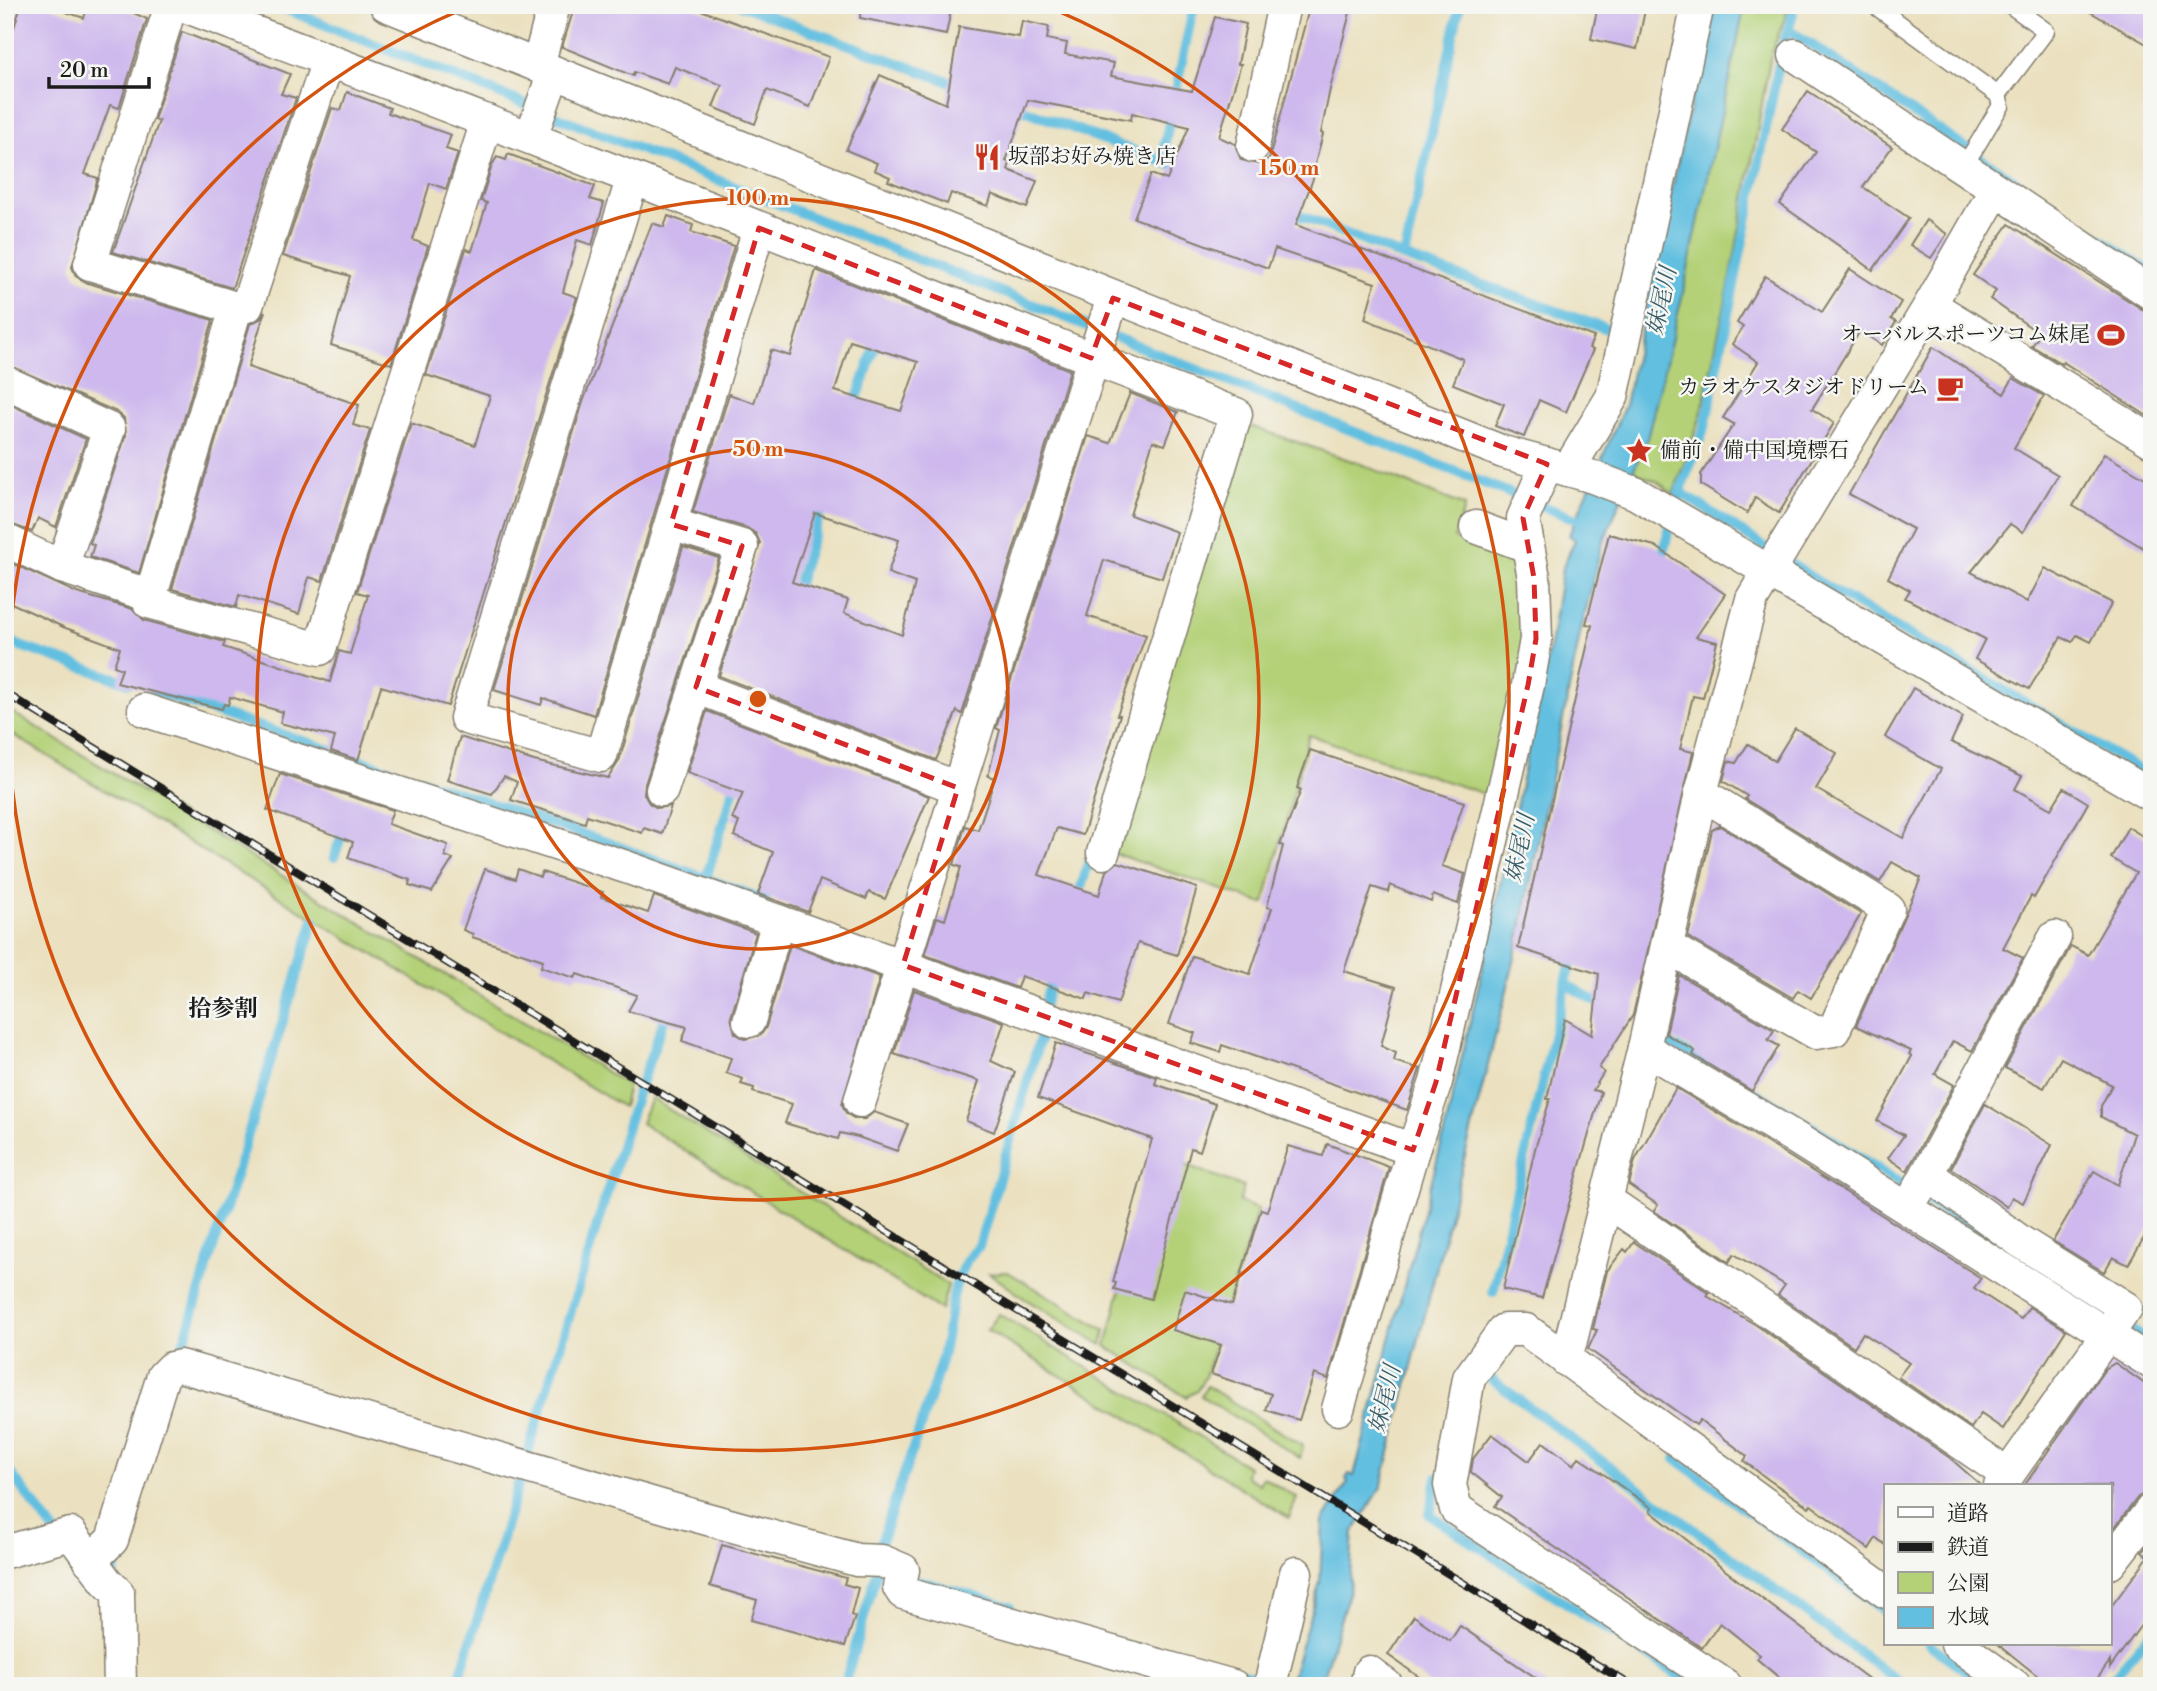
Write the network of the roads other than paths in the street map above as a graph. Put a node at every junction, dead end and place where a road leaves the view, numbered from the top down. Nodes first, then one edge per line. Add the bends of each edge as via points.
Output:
1 (171, 5) edge
2 (183, 5) edge
3 (386, 5) edge
4 (554, 5) edge
5 (1284, 5) edge
6 (1698, 5) edge
7 (1874, 5) edge
8 (2010, 5) edge
9 (1795, 55) dead end
10 (328, 60) junction
11 (547, 74) junction
12 (1998, 95) junction
13 (487, 121) junction
14 (533, 131) junction
15 (1254, 146) dead end
16 (1969, 158) junction
17 (632, 180) junction
18 (1994, 191) junction
19 (760, 228) junction
20 (2152, 294) edge
21 (1110, 305) junction
22 (1930, 305) junction
23 (236, 308) junction
24 (1094, 352) junction
25 (5, 382) edge
26 (2152, 441) edge
27 (1561, 473) junction
28 (671, 524) junction
29 (1476, 527) dead end
30 (1525, 532) junction
31 (5, 540) edge
32 (1775, 562) junction
33 (62, 567) junction
34 (151, 596) junction
35 (696, 687) junction
36 (144, 710) dead end
37 (958, 788) junction
38 (662, 790) dead end
39 (1702, 793) junction
40 (2152, 796) edge
41 (1103, 853) dead end
42 (778, 921) junction
43 (2055, 937) dead end
44 (1668, 947) junction
45 (902, 965) junction
46 (749, 1021) dead end
47 (1644, 1048) junction
48 (860, 1101) dead end
49 (1413, 1150) junction
50 (1917, 1191) junction
51 (1606, 1200) junction
52 (2114, 1325) junction
53 (1566, 1360) junction
54 (2152, 1363) edge
55 (1338, 1409) dead end
56 (2004, 1481) edge
57 (2152, 1509) edge
58 (5, 1552) edge
59 (2112, 1560) edge
60 (1296, 1573) dead end
61 (103, 1577) junction
62 (1884, 1591) edge
63 (1960, 1646) edge
64 (120, 1686) edge
65 (1233, 1686) edge
66 (1270, 1686) edge
67 (1366, 1686) edge
68 (1387, 1686) edge
69 (1726, 1686) edge
70 (2015, 1686) edge

1 - 23 street via 90,264
2 - 10 street
3 - 11 street
4 - 11 street
5 - 15 street
6 - 27 street via 1612,397
7 - 12 lane
8 - 12 lane via 2046,31
9 - 16 street
10 - 13 street
10 - 23 street via 247,306
11 - 14 street
11 - 21 street
12 - 16 lane via 2001,106
13 - 14 street
13 - 34 street via 320,649 149,603
14 - 17 street
16 - 18 street
17 - 19 street
17 - 28 street via 466,718 601,756
18 - 20 street
18 - 22 street
19 - 24 street
19 - 28 street
21 - 24 street
21 - 27 street
22 - 26 street
22 - 32 street
23 - 34 street
24 - 37 street
24 - 41 street via 1236,414
25 - 33 street via 108,429
27 - 30 street
27 - 32 street via 1623,489
28 - 35 street via 742,546
29 - 30 street
30 - 49 street via 1534,578 1536,639 1528,685 1436,1082
31 - 33 street
32 - 39 street via 1752,599
32 - 40 street
33 - 34 street
35 - 37 street
35 - 38 street
36 - 42 street via 613,862
37 - 45 street
39 - 44 street
39 - 44 street via 1888,909 1834,1030 1816,1033
42 - 45 street
42 - 46 street
43 - 50 street
44 - 47 street
45 - 48 street
45 - 49 street
47 - 50 street
47 - 51 street
49 - 55 street
50 - 52 street via 2021,1242 2126,1308
51 - 53 street
51 - 56 street
52 - 54 street
52 - 56 street
53 - 62 street
53 - 69 street via 1526,1331 1504,1330 1469,1378 1450,1485 1456,1509
57 - 59 street
58 - 61 street via 71,1534
60 - 66 street
61 - 64 street via 118,1593
61 - 65 street via 163,1376 180,1366 889,1568 903,1593
63 - 70 street
67 - 68 street via 1369,1672

